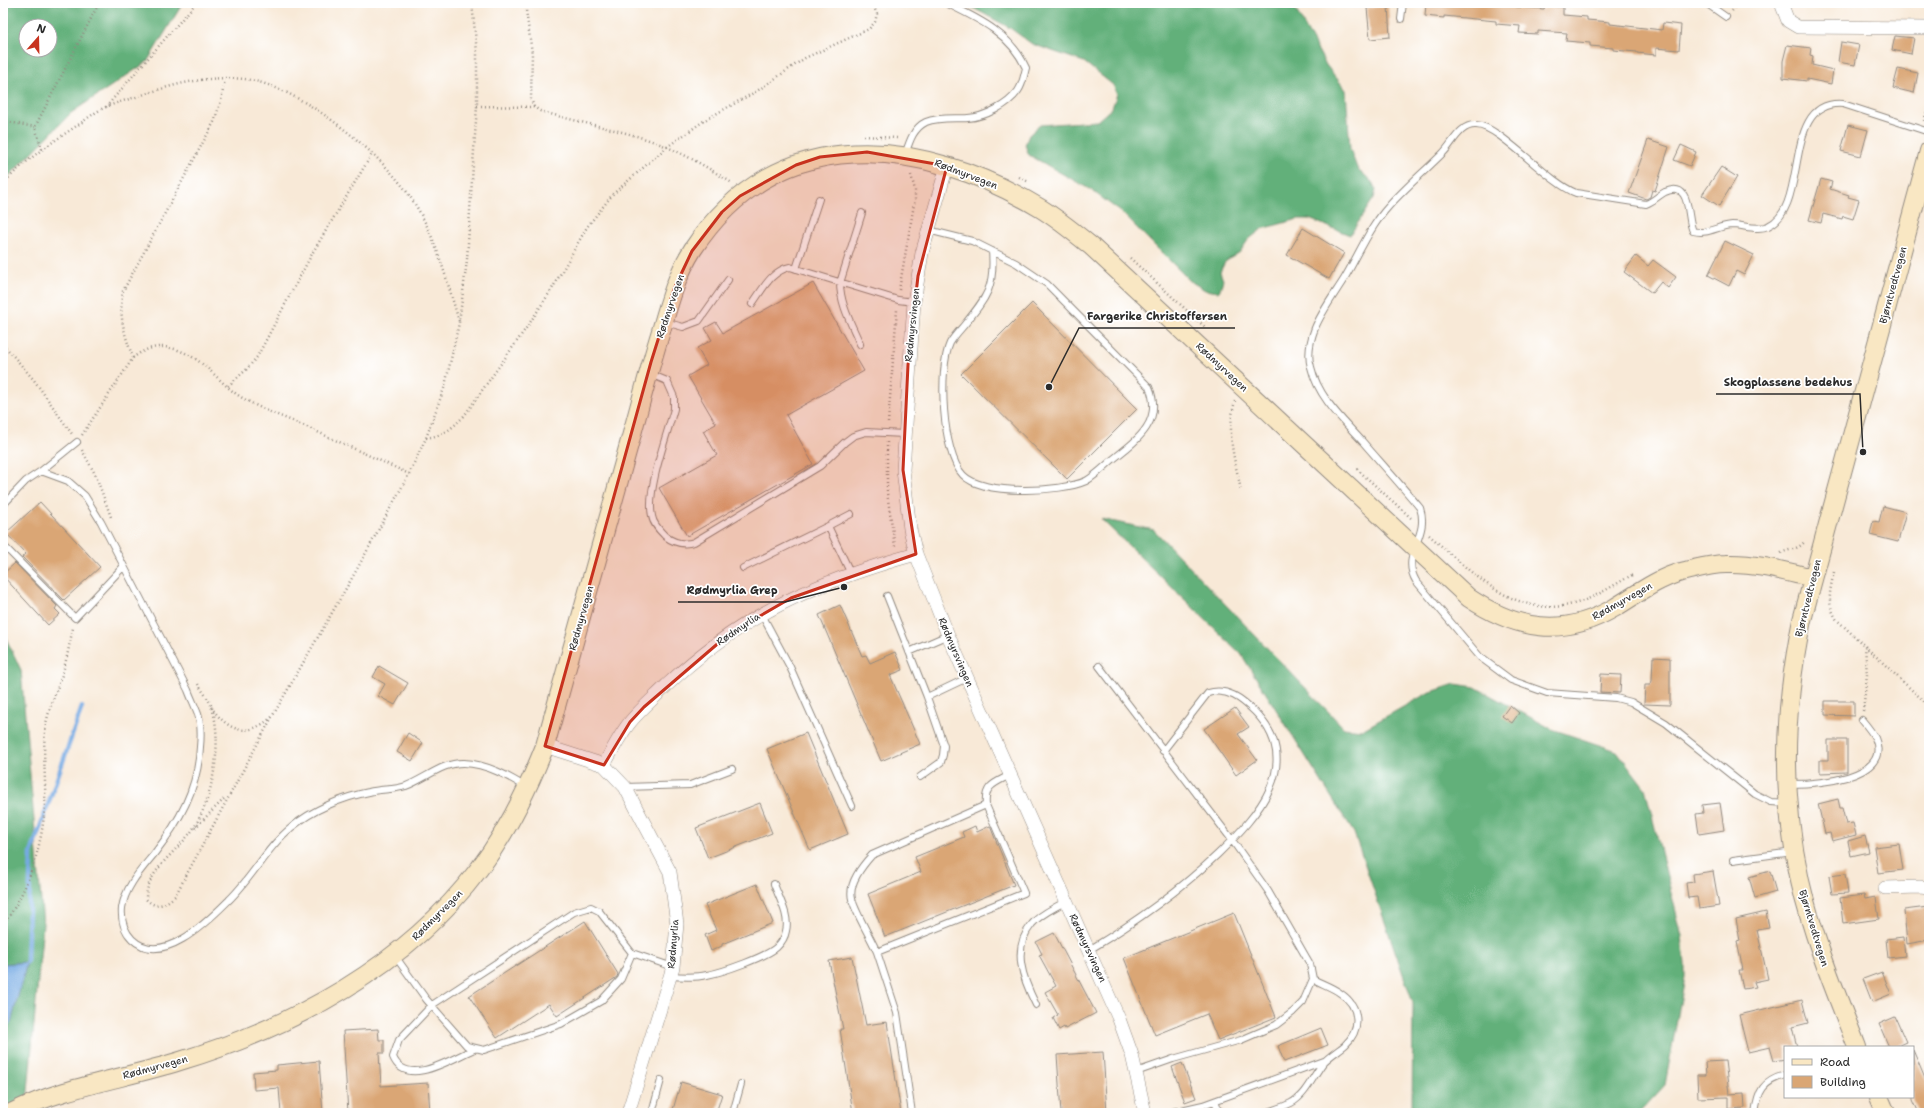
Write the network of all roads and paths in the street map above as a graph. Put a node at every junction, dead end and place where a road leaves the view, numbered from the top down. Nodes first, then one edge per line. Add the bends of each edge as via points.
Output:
1 (100, 3) edge
2 (196, 3) edge
3 (472, 3) edge
4 (525, 3) edge
5 (872, 3) edge
6 (946, 3) edge
7 (1403, 3) edge
8 (1706, 3) edge
9 (1781, 3) edge
10 (1726, 17) dead end
11 (1401, 19) dead end
12 (1929, 28) edge
13 (225, 78) junction
14 (477, 106) junction
15 (106, 107) junction
16 (534, 107) junction
17 (3, 121) edge
18 (35, 127) junction
19 (1929, 132) edge
20 (667, 146) junction
21 (42, 149) junction
22 (1929, 151) edge
23 (372, 154) junction
24 (905, 155) junction
25 (947, 166) junction
26 (732, 183) dead end
27 (3, 184) edge
28 (819, 199) dead end
29 (862, 214) dead end
30 (928, 230) junction
31 (992, 251) junction
32 (796, 269) junction
33 (728, 280) dead end
34 (840, 283) junction
35 (914, 302) junction
36 (752, 304) dead end
37 (664, 321) junction
38 (459, 323) junction
39 (3, 344) edge
40 (860, 344) dead end
41 (133, 358) junction
42 (648, 373) junction
43 (228, 386) junction
44 (1242, 386) junction
45 (904, 434) junction
46 (426, 438) junction
47 (77, 442) junction
48 (41, 471) junction
49 (409, 474) junction
50 (1241, 490) dead end
51 (3, 505) edge
52 (851, 514) dead end
53 (113, 521) dead end
54 (828, 526) junction
55 (3, 544) edge
56 (1415, 548) junction
57 (916, 554) junction
58 (123, 567) junction
59 (743, 568) dead end
60 (1834, 570) dead end
61 (851, 575) junction
62 (1813, 578) junction
63 (887, 596) dead end
64 (761, 613) junction
65 (75, 618) junction
66 (948, 635) junction
67 (1865, 646) junction
68 (909, 652) junction
69 (1099, 666) dead end
70 (967, 678) junction
71 (196, 679) dead end
72 (927, 696) junction
73 (210, 705) junction
74 (1929, 706) edge
75 (272, 717) junction
76 (1862, 720) joint
77 (545, 746) junction
78 (1163, 751) junction
79 (604, 765) junction
80 (732, 769) dead end
81 (1010, 775) junction
82 (920, 777) dead end
83 (1788, 784) junction
84 (625, 786) junction
85 (528, 788) junction
86 (228, 795) junction
87 (986, 804) junction
88 (1789, 804) junction
89 (852, 806) dead end
90 (191, 832) junction
91 (1232, 840) junction
92 (1794, 851) junction
93 (1733, 860) dead end
94 (774, 884) dead end
95 (1885, 888) dead end
96 (1929, 888) edge
97 (1066, 901) junction
98 (3, 925) edge
99 (1089, 950) junction
100 (877, 952) junction
101 (632, 953) junction
102 (394, 955) junction
103 (671, 972) junction
104 (1313, 979) junction
105 (432, 1005) junction
106 (1036, 1005) dead end
107 (1857, 1046) edge
108 (474, 1049) junction
109 (1324, 1061) junction
110 (1136, 1072) junction
111 (1784, 1075) edge
112 (661, 1080) dead end
113 (741, 1084) dead end
114 (1879, 1098) edge
115 (1215, 1101) junction
116 (11, 1113) edge
117 (538, 1113) edge
118 (547, 1113) edge
119 (628, 1113) edge
120 (652, 1113) edge
121 (733, 1113) edge
122 (912, 1113) edge
123 (1145, 1113) edge
124 (1168, 1113) edge
125 (1220, 1113) edge
126 (1265, 1113) edge
127 (1754, 1113) edge
128 (1886, 1113) edge

1 - 18 path
2 - 15 path
3 - 14 path
4 - 16 path via 532,53 530,99
5 - 20 path via 877,14 869,29 805,58 757,91 705,120
6 - 24 lane via 983,22 1012,44 1026,68 1024,78 1018,91 985,115 925,122 916,130
7 - 11 lane
8 - 10 lane
9 - 12 street via 1788,21 1798,27
13 - 15 path via 186,81
13 - 23 path via 266,84 290,95 319,111
13 - 41 path via 222,101 214,122 123,291 121,317
14 - 16 path
14 - 38 path via 467,252
15 - 21 path
16 - 20 path via 547,113
17 - 18 path
18 - 21 path
19 - 56 lane via 1843,104 1824,107 1813,117 1803,137 1789,200 1776,222 1767,227 1729,225 1702,233 1694,230 1690,224 1687,198 1681,192 1665,192 1646,204 1576,193 1567,190 1484,126 1476,124 1464,128 1375,224 1321,316 1315,328 1309,354 1311,368 1325,399 1420,508 1424,518
20 - 26 path
20 - 46 path via 641,168 601,209 527,327 464,416 440,436
21 - 27 path
22 - 62 street, Bjørntvedtvegen
23 - 38 path via 411,197 426,223
23 - 43 path via 313,252 256,357
24 - 25 street, Rødmyrvegen
24 - 37 street, Rødmyrvegen via 867,152 820,157 789,168 740,196 722,212 692,251 674,289
25 - 30 street, Rødmyrsvingen
25 - 44 street, Rødmyrvegen via 987,180 1067,226
28 - 32 lane
29 - 34 lane
30 - 31 lane via 953,235
30 - 35 street, Rødmyrsvingen
31 - 31 lane via 1016,263 1047,284 1149,387 1154,398 1151,419 1138,439 1087,480 1075,485 1007,490 976,484 963,475 948,446 945,422 946,354 951,342 989,291 992,280
32 - 34 lane
32 - 36 lane via 790,267 774,273
33 - 37 lane via 699,321 682,326
34 - 35 lane via 898,300
34 - 40 lane via 841,299
35 - 45 street, Rødmyrsvingen
37 - 42 street, Rødmyrvegen
38 - 46 path via 445,386
39 - 47 path via 34,380
41 - 43 path via 144,349 162,347 177,350 199,361
41 - 47 path
42 - 45 lane via 666,380 674,397 674,409 653,486 651,504 652,517 658,529 677,542 686,544 706,535 820,466 853,436 866,432
42 - 77 street, Rødmyrvegen
43 - 49 path via 258,406
44 - 50 path via 1235,400 1230,438
44 - 56 street, Rødmyrvegen
45 - 57 street, Rødmyrsvingen via 905,499
46 - 49 path
47 - 48 lane
47 - 53 path via 96,476
48 - 51 lane via 26,481
48 - 58 lane via 68,481 85,496
49 - 75 path
52 - 54 lane
54 - 59 lane
54 - 61 lane
55 - 65 lane
56 - 62 street, Rødmyrvegen via 1469,598 1488,611 1527,625 1546,627 1583,622 1597,617 1663,579 1701,568 1725,564 1756,566
56 - 88 lane via 1411,572 1416,581 1480,657 1496,670 1511,680 1547,693 1616,698 1631,702 1666,723 1755,794 1771,802
57 - 61 street, Rødmyrlia
57 - 66 street, Rødmyrsvingen
58 - 65 lane
58 - 85 lane via 188,690 198,715 201,738 199,765 193,789 182,814 126,894 122,909 123,923 138,945 152,948 167,946 187,937 233,897 277,841 293,826 331,804 370,791 406,786 448,765 462,763 495,771
60 - 67 path via 1829,592 1831,611
61 - 64 street, Rødmyrlia via 798,595
62 - 83 street, Bjørntvedtvegen via 1792,669 1788,724
63 - 68 lane
64 - 79 street, Rødmyrlia via 702,654 644,707 630,722
64 - 89 lane via 790,667
65 - 98 path via 66,660 46,725 45,803 41,836 33,865 12,912
66 - 68 lane
66 - 70 street, Rødmyrsvingen
67 - 74 path
67 - 76 path via 1867,675
68 - 72 lane
69 - 78 lane
70 - 72 lane
70 - 81 street, Rødmyrsvingen
71 - 73 path
72 - 82 lane via 944,746 941,762
73 - 75 path via 228,726 237,729 246,730 262,725
73 - 90 path via 216,728 213,770 205,804
75 - 86 path
76 - 83 lane via 1877,745 1872,764 1845,778 1818,784
77 - 79 street, Rødmyrlia
77 - 85 street, Rødmyrvegen
78 - 91 lane
78 - 91 lane via 1208,693 1216,690 1227,692 1247,704 1259,716 1274,744 1275,776 1262,805
79 - 84 street, Rødmyrlia
80 - 84 lane via 690,785
81 - 87 lane via 990,787 985,795
81 - 97 street, Rødmyrsvingen
83 - 88 street, Bjørntvedtvegen
84 - 103 street, Rødmyrlia via 670,872 677,924
85 - 102 street, Rødmyrvegen via 499,839 466,886 442,912
86 - 90 path
86 - 90 path via 175,896 166,904 150,904 146,899 146,891 150,880
87 - 100 lane via 872,855 863,865 854,882 852,898
87 - 100 lane via 1024,893
88 - 92 street, Bjørntvedtvegen
91 - 99 lane via 1165,900 1133,924
91 - 104 lane via 1271,898 1310,964
92 - 93 lane
92 - 107 street, Bjørntvedtvegen via 1818,944
94 - 103 lane via 786,917 787,929 784,939 778,946 766,954 707,975 687,978
95 - 96 street
97 - 99 street, Rødmyrsvingen
97 - 106 lane via 1033,922 1025,934 1020,950 1025,984
99 - 110 street, Rødmyrsvingen via 1119,1019
100 - 122 lane via 897,1013
101 - 103 lane
101 - 105 lane via 599,910 586,908 574,912
101 - 108 lane via 621,979 601,1001 578,1016 490,1049
102 - 105 lane
102 - 116 street, Rødmyrvegen via 333,996 292,1018 234,1043 178,1062 51,1095
103 - 119 street, Rødmyrlia
104 - 109 lane via 1341,993 1356,1011 1356,1027 1349,1040
104 - 110 lane via 1303,1002 1276,1025 1241,1040
105 - 108 lane via 467,1046
105 - 108 lane via 399,1040 393,1057 396,1065 415,1072
109 - 115 lane
109 - 126 lane via 1301,1095 1291,1103
110 - 123 street, Rødmyrsvingen
111 - 127 lane via 1766,1083 1761,1090
112 - 120 lane
113 - 121 lane
114 - 128 street
115 - 124 lane
115 - 125 lane
117 - 118 lane

